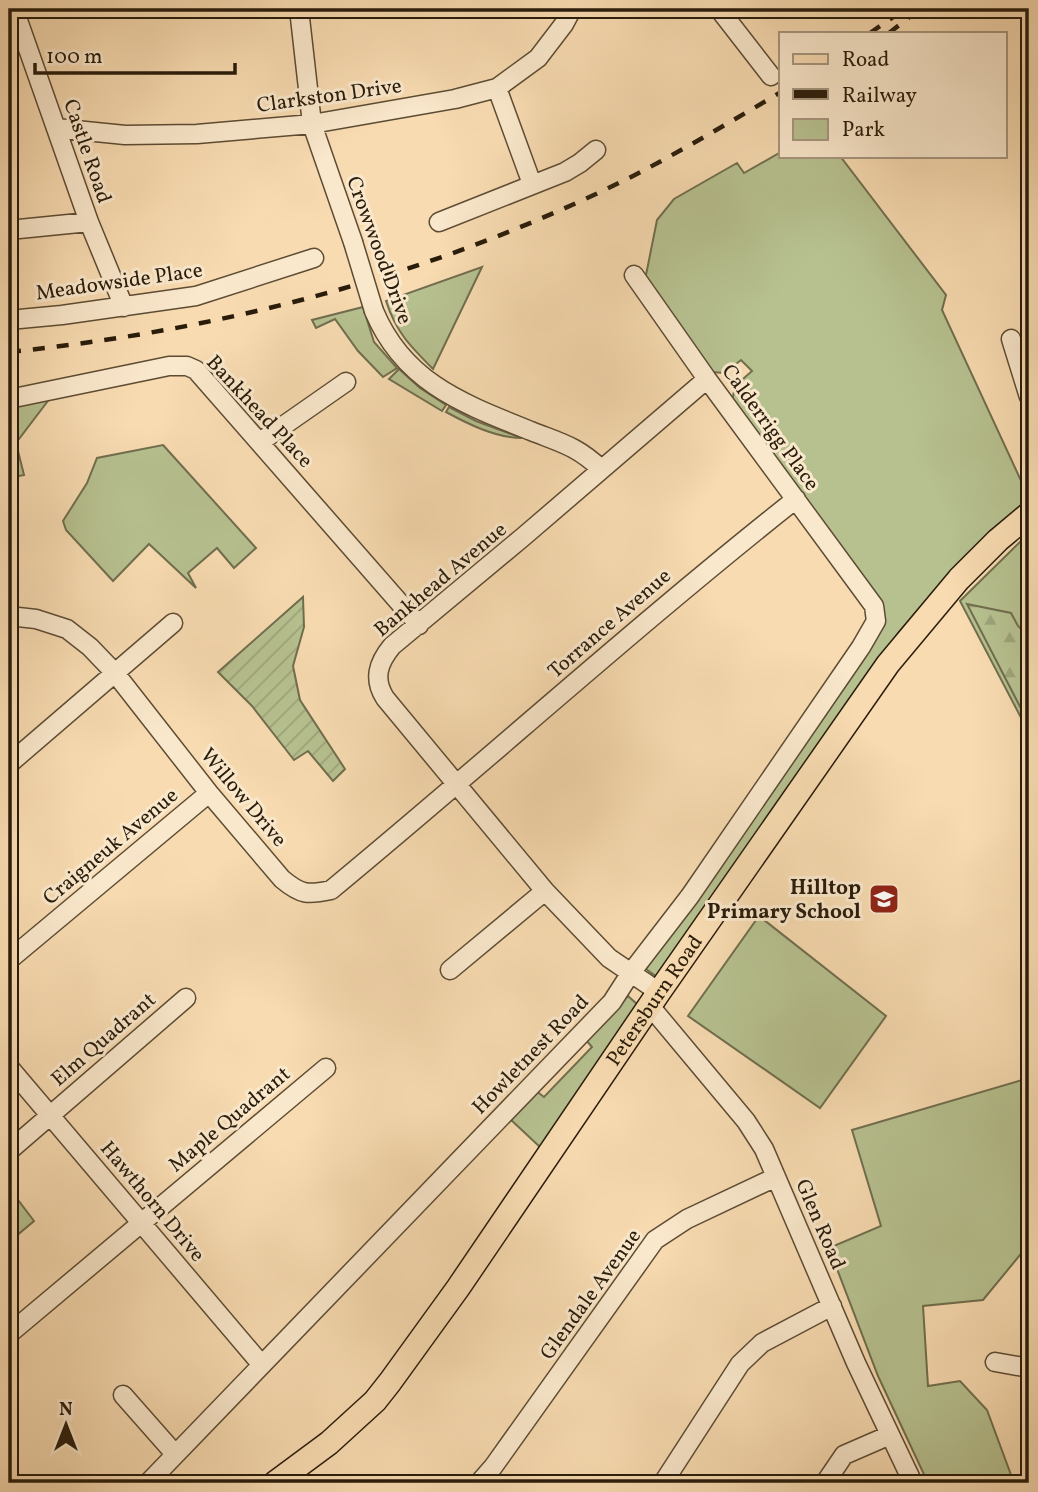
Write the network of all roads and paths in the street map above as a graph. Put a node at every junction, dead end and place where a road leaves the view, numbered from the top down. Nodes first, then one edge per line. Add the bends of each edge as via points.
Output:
1 (14, 9) edge
2 (299, 9) edge
3 (572, 9) edge
4 (719, 9) edge
5 (771, 76) dead end
6 (496, 88) junction
7 (312, 124) junction
8 (56, 128) junction
9 (596, 150) dead end
10 (532, 184) junction
11 (89, 222) junction
12 (439, 222) dead end
13 (9, 230) edge
14 (314, 258) dead end
15 (634, 275) dead end
16 (124, 307) junction
17 (9, 320) edge
18 (1011, 339) dead end
19 (1026, 378) edge
20 (707, 379) junction
21 (346, 382) dead end
22 (1029, 397) edge
23 (9, 399) edge
24 (260, 442) junction
25 (601, 469) junction
26 (796, 499) junction
27 (1029, 514) edge
28 (874, 606) joint
29 (9, 616) edge
30 (173, 623) dead end
31 (419, 625) junction
32 (115, 673) junction
33 (9, 764) edge
34 (456, 786) junction
35 (209, 793) junction
36 (545, 891) junction
37 (9, 960) edge
38 (450, 970) dead end
39 (630, 974) junction
40 (186, 998) dead end
41 (655, 999) junction
42 (9, 1068) edge
43 (326, 1092) dead end
44 (50, 1115) junction
45 (9, 1151) edge
46 (776, 1177) junction
47 (141, 1222) junction
48 (832, 1306) junction
49 (9, 1334) edge
50 (995, 1362) dead end
51 (261, 1364) junction
52 (1029, 1368) edge
53 (123, 1395) dead end
54 (890, 1434) junction
55 (175, 1454) junction
56 (148, 1483) edge
57 (275, 1483) edge
58 (479, 1483) edge
59 (663, 1483) edge
60 (825, 1483) edge
61 (913, 1483) edge

1 - 8 street, Castle Road
2 - 7 street, Crowwood Drive
3 - 6 street, Clarkston Drive via 538,58
4 - 5 street
6 - 7 street, Clarkston Drive
6 - 10 street
7 - 8 street, Clarkston Drive via 197,134 125,135
7 - 25 street, Crowwood Drive, bridge via 374,311 389,342 432,384 467,405 579,450
8 - 11 street, Castle Road
9 - 10 street via 565,172
10 - 12 street
11 - 13 street
11 - 16 street, Castle Road
14 - 16 street, Meadowside Place via 196,296
15 - 20 street, Calderrigg Place
16 - 17 street, Meadowside Place
18 - 19 street
19 - 22 street
20 - 25 street, Bankhead Avenue
20 - 26 street, Calderrigg Place
21 - 24 street
23 - 24 street, Bankhead Place via 187,366 202,375
24 - 31 street, Bankhead Place
25 - 31 street, Bankhead Avenue
26 - 28 street, Calderrigg Place
26 - 34 street, Torrance Avenue via 692,581
27 - 41 main road, Petersburn Road via 959,579 912,632
28 - 39 street, Howletnest Road via 876,621 861,647 690,896
29 - 32 street, Willow Drive via 67,629
30 - 32 street
31 - 34 street, Bankhead Avenue via 384,656 377,677 379,688
32 - 33 street
32 - 35 street, Willow Drive
34 - 35 street, Willow Drive via 331,890 311,894 282,879
34 - 36 street, Bankhead Avenue
35 - 37 street, Craigneuk Avenue
36 - 38 street
36 - 39 street, Bankhead Avenue
39 - 41 street, Bankhead Avenue
39 - 51 street, Howletnest Road via 612,1002
40 - 44 street, Elm Quadrant
41 - 46 street, Glen Road via 746,1121
41 - 57 main road, Petersburn Road via 390,1382 329,1443
42 - 44 street, Hawthorn Drive
43 - 47 street, Maple Quadrant via 320,1073
44 - 45 street, Elm Quadrant
44 - 47 street, Hawthorn Drive
46 - 48 street, Glen Road
46 - 58 street, Glendale Avenue via 687,1219 655,1240
47 - 49 street, Maple Quadrant
47 - 51 street, Hawthorn Drive
48 - 54 street, Glen Road
48 - 59 street via 762,1343 740,1364
50 - 52 street
51 - 55 street, Howletnest Road
53 - 55 street
54 - 60 street via 844,1455
54 - 61 street, Glen Road
55 - 56 street, Howletnest Road

